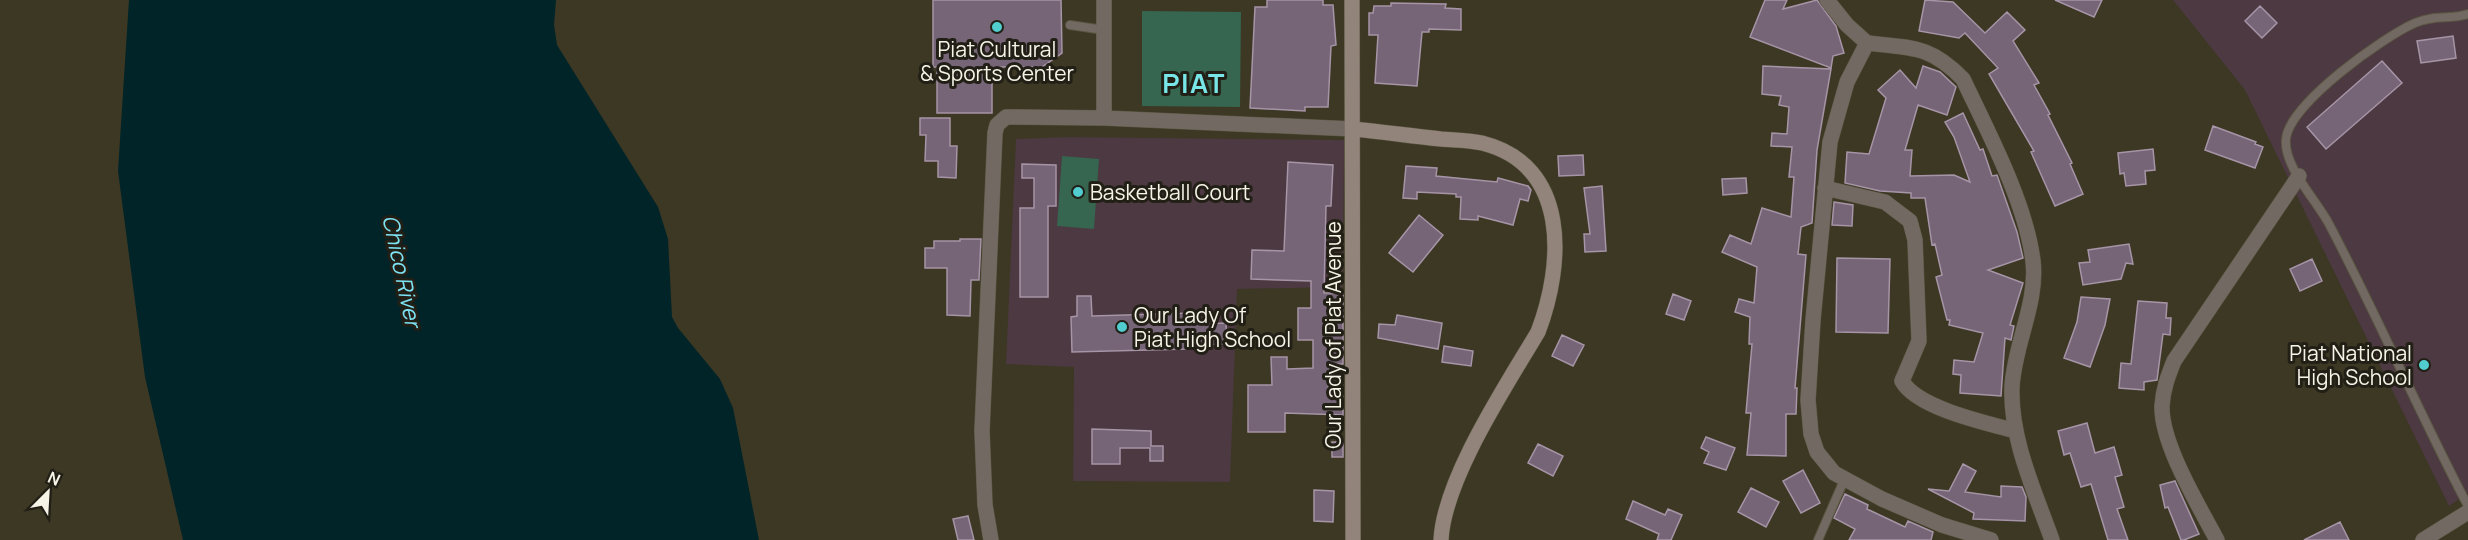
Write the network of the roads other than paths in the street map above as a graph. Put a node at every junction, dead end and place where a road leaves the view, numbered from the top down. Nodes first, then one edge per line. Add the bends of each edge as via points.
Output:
1 (1104, 0) edge
2 (1352, 0) edge
3 (1827, 0) edge
4 (2468, 14) edge
5 (1070, 25) dead end
6 (1104, 30) junction
7 (1867, 43) junction
8 (1104, 118) junction
9 (1354, 129) junction
10 (2299, 176) junction
11 (1825, 188) junction
12 (2016, 431) junction
13 (1845, 478) junction
14 (2468, 506) edge
15 (2468, 512) edge
16 (991, 540) edge
17 (1353, 540) edge
18 (1441, 540) edge
19 (1818, 540) edge
20 (1991, 540) edge
21 (2052, 540) edge
22 (2217, 540) edge
23 (2423, 540) edge

1 - 6 street
2 - 9 street, Our Lady of Piat Avenue
3 - 7 street
4 - 10 lane via 2435,15 2414,23 2356,57 2335,77 2291,124 2286,140
5 - 6 lane
6 - 8 street
7 - 11 street via 1844,92 1830,142
7 - 12 street via 1918,48 1936,55 1962,79 2012,190 2033,263 2031,293 2012,387
8 - 9 street
8 - 16 street via 1006,117 997,124 982,431 985,505
9 - 17 street, Our Lady of Piat Avenue
9 - 18 street via 1482,143 1504,151 1525,164 1538,179 1555,228 1555,262 1546,312 1464,461 1442,521
10 - 14 lane via 2326,217
10 - 22 street via 2174,361 2164,384 2165,431
11 - 12 street via 1885,202 1910,221 1915,240 1919,340 1902,381 1907,390 1942,408
11 - 13 street via 1808,400 1817,452 1833,472
12 - 21 street
13 - 19 lane
13 - 20 street via 1942,525
15 - 23 street

